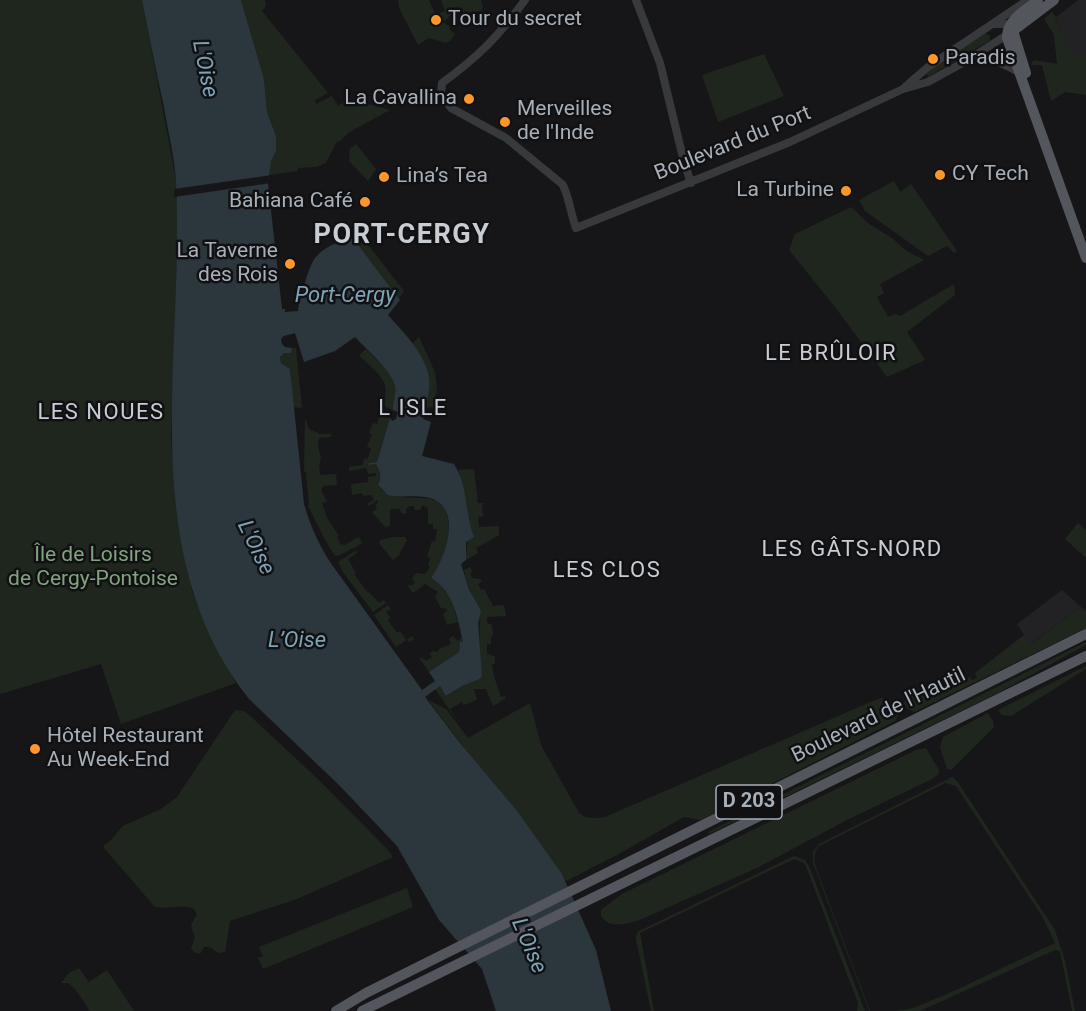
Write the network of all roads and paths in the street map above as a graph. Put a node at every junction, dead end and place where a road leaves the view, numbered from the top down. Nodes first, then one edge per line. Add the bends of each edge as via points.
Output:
1 (525, 0) edge
2 (636, 0) edge
3 (1029, 0) edge
4 (1038, 0) edge
5 (1054, 0) edge
6 (993, 24) junction
7 (1009, 30) junction
8 (966, 61) junction
9 (1018, 72) junction
10 (903, 89) junction
11 (691, 183) junction
12 (1086, 240) edge
13 (1086, 258) edge
14 (1086, 634) edge
15 (1086, 649) edge
16 (1086, 656) edge
17 (1023, 687) junction
18 (366, 993) junction
19 (393, 997) junction
20 (329, 1011) edge
21 (336, 1011) edge
22 (362, 1011) edge
23 (369, 1011) edge

1 - 11 street, Boulevard du Port via 502,32 474,60 442,83 442,96 451,108 506,138 562,184 576,228
2 - 11 street via 660,63
3 - 6 street, Boulevard du Port
4 - 7 main road, Boulevard du Port
5 - 7 main road, Boulevard du Port
6 - 7 street
6 - 10 street, Boulevard du Port via 928,67
7 - 8 street, Boulevard du Port
7 - 9 main road
7 - 12 main road
8 - 9 street via 993,60
8 - 10 street, Boulevard du Port via 928,82
9 - 13 main road
10 - 11 street, Boulevard du Port via 820,130
14 - 18 main road, Boulevard de l'Hautil / D 203
15 - 17 main road
16 - 17 main road, Boulevard de l'Hautil / D 203
17 - 19 main road, Boulevard de l'Hautil / D 203
18 - 20 main road
18 - 21 main road, Boulevard de l'Hautil
19 - 22 main road, Boulevard de l'Hautil
19 - 23 main road, D 203

